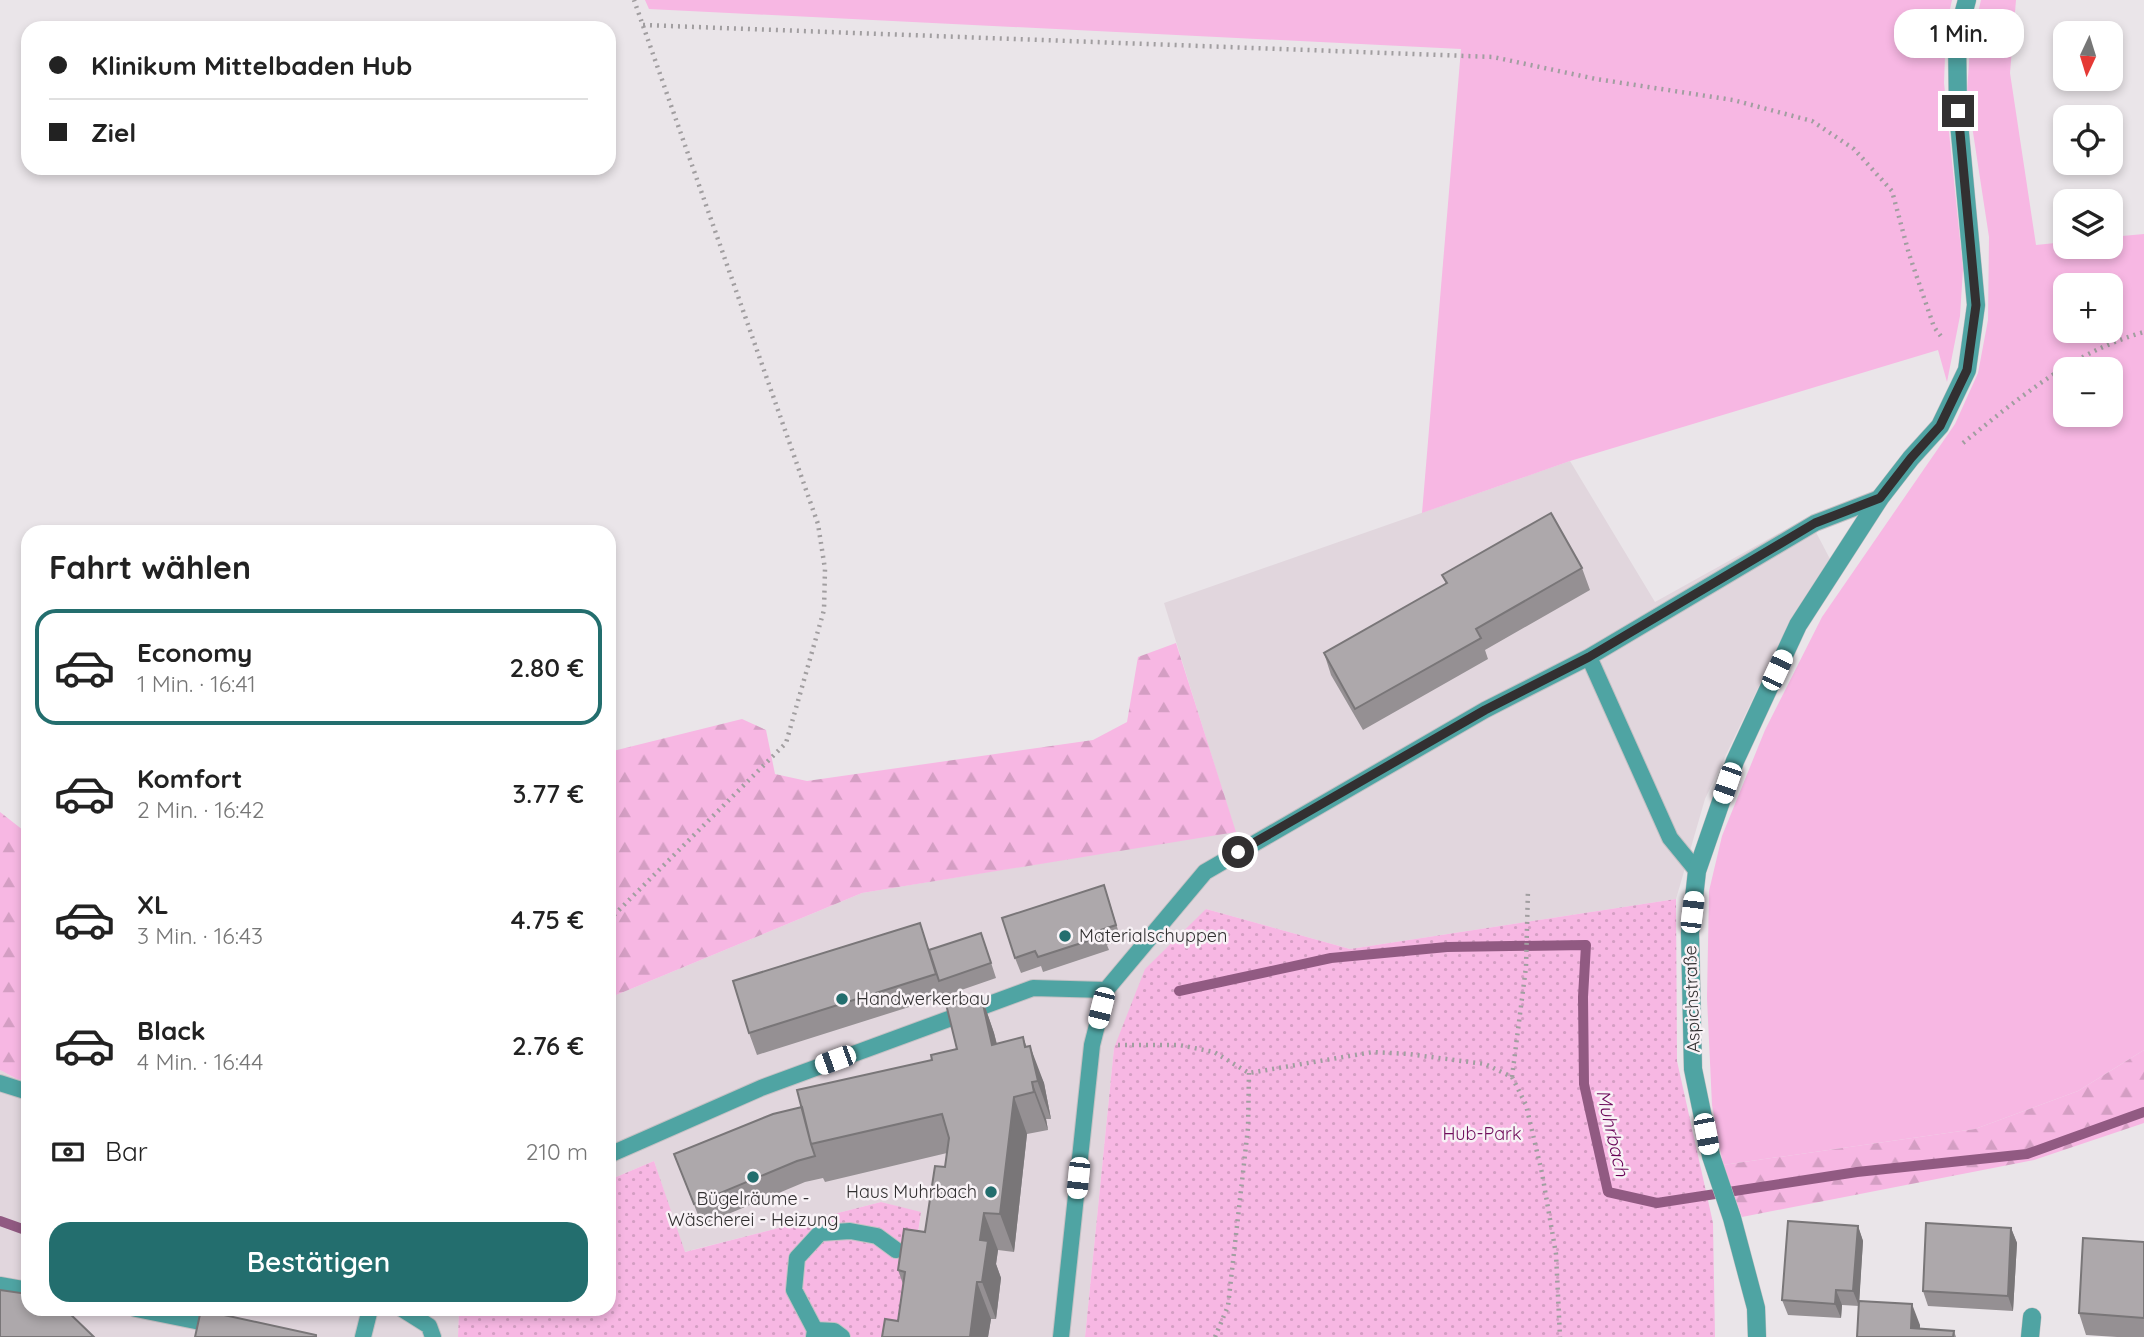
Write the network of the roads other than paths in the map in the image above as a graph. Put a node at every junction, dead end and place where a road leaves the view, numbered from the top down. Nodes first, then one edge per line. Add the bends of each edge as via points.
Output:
1 (1967, 0) edge
2 (1880, 498) junction
3 (1589, 657) junction
4 (1697, 871) junction
5 (1106, 990) junction
6 (0, 1083) edge
7 (21, 1090) edge
8 (616, 1152) edge
9 (896, 1250) dead end
10 (0, 1285) edge
11 (21, 1289) edge
12 (171, 1316) edge
13 (368, 1316) edge
14 (413, 1316) edge
15 (2032, 1317) dead end
16 (230, 1328) edge
17 (815, 1333) edge
18 (363, 1337) edge
19 (433, 1337) edge
20 (842, 1337) edge
21 (1061, 1337) edge
22 (1757, 1337) edge
23 (2030, 1337) edge

1 - 2 street, Aspichstraße via 1957,37 1958,111 1976,305 1967,370 1940,426
2 - 3 lane via 1815,523
2 - 4 street, Aspichstraße via 1798,625 1735,761
3 - 4 lane via 1670,838
3 - 5 lane via 1485,710 1206,872
4 - 22 street, Aspichstraße via 1690,933 1693,1069 1711,1156 1756,1308
5 - 8 lane via 1033,988 761,1088
5 - 21 lane via 1092,1045
6 - 7 lane
9 - 17 lane via 877,1236 850,1231 820,1233 797,1258 794,1290
10 - 11 lane
12 - 16 lane
13 - 18 lane
14 - 19 lane via 429,1326
15 - 23 street
17 - 20 lane via 834,1331

